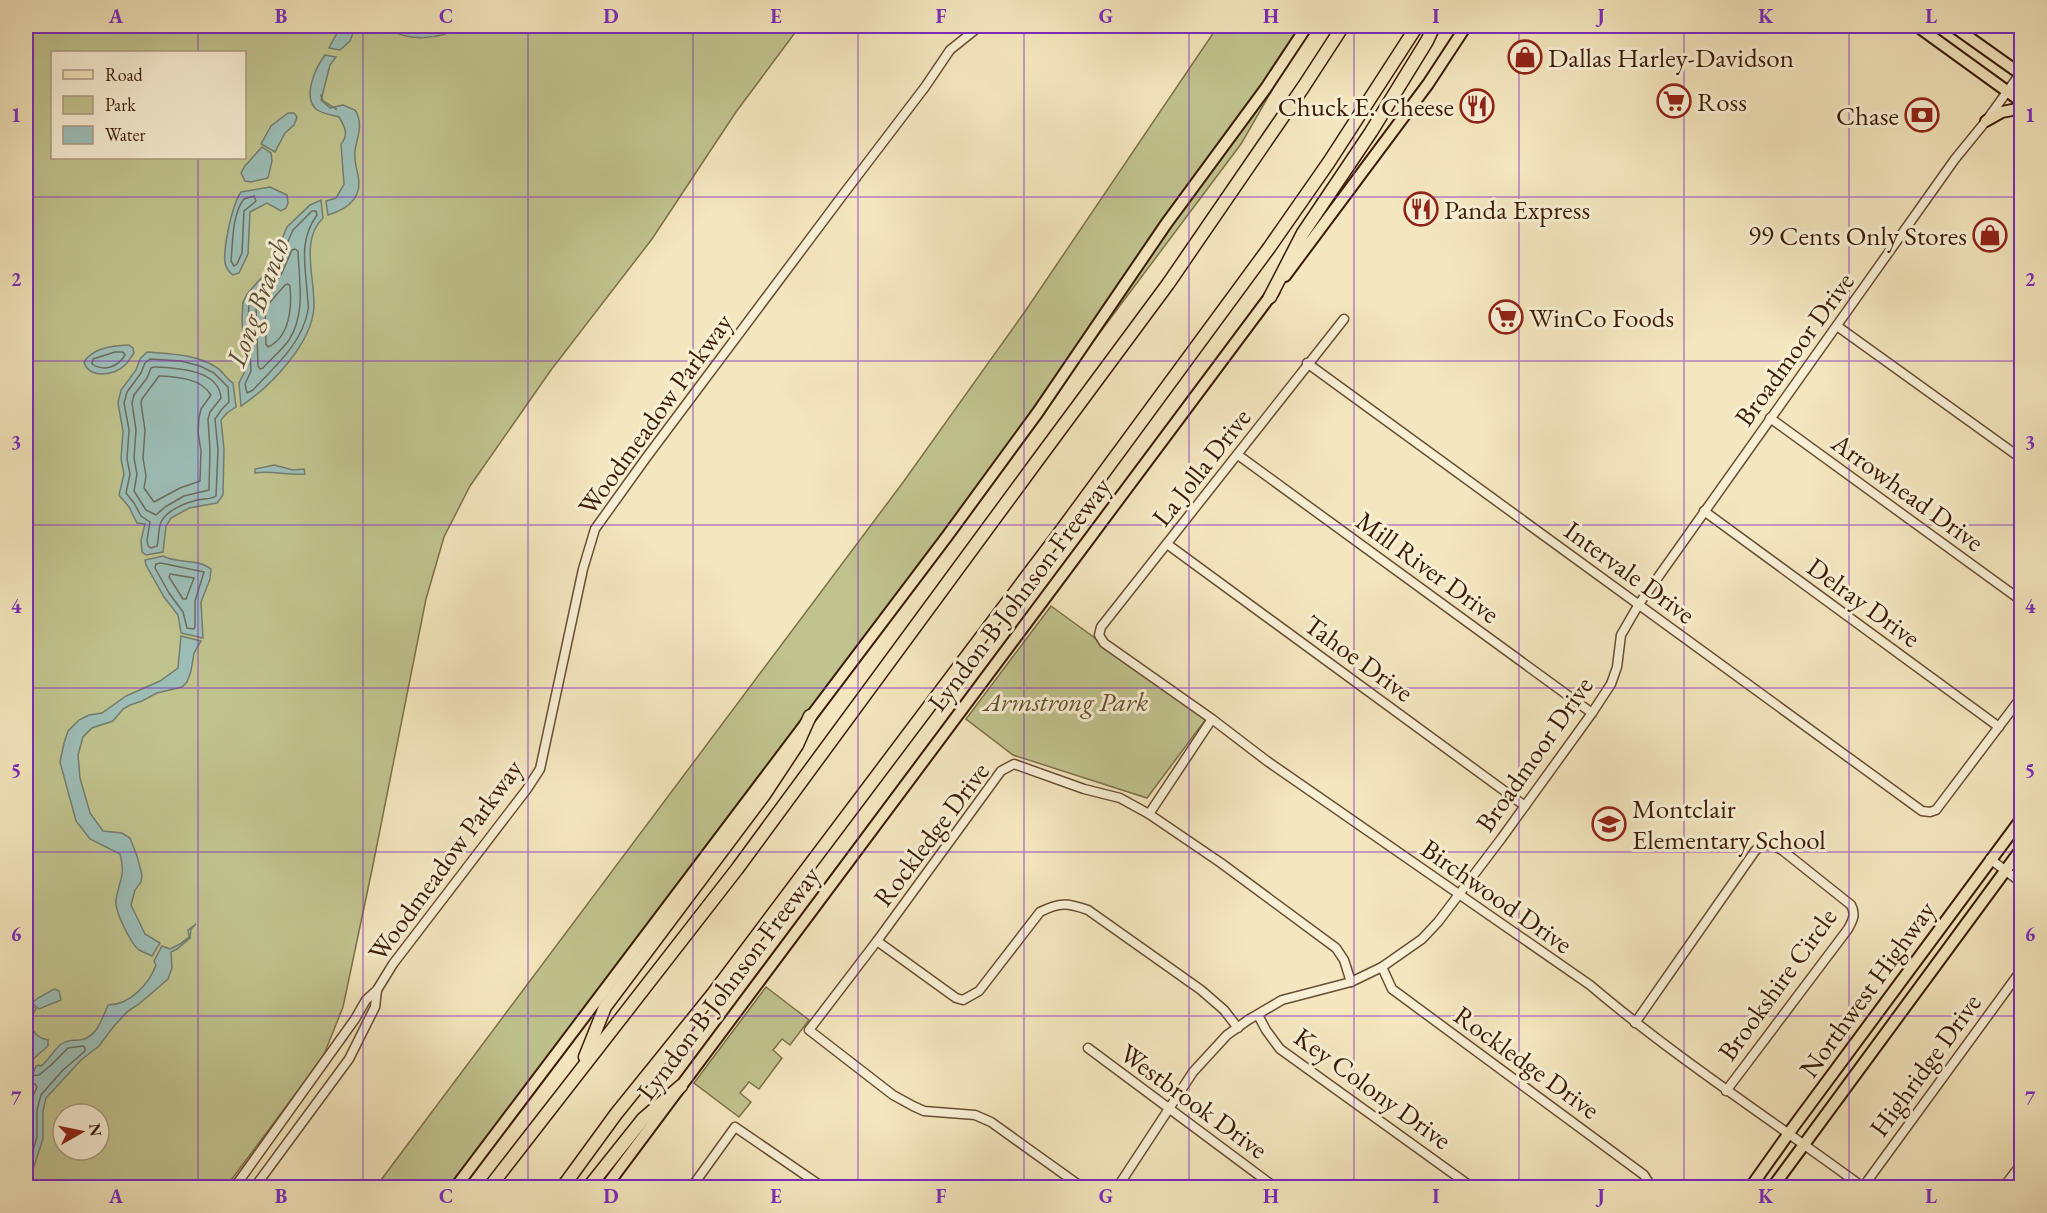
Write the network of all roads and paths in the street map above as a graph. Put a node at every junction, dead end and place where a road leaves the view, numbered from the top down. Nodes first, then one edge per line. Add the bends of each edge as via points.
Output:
1 (980, 26) edge
2 (1307, 26) edge
3 (1343, 26) edge
4 (1417, 26) edge
5 (1434, 26) edge
6 (1466, 26) edge
7 (1917, 26) edge
8 (1953, 26) edge
9 (2021, 73) edge
10 (2007, 92) junction
11 (2022, 102) edge
12 (2022, 108) edge
13 (1986, 121) junction
14 (1270, 297) junction
15 (1344, 319) dead end
16 (1837, 326) junction
17 (1307, 363) junction
18 (1770, 418) junction
19 (1238, 455) junction
20 (2022, 459) edge
21 (1704, 511) junction
22 (1167, 544) junction
23 (2022, 601) edge
24 (1639, 604) junction
25 (1104, 643) joint
26 (2022, 696) edge
27 (1592, 712) junction
28 (810, 716) junction
29 (1212, 719) junction
30 (1999, 727) junction
31 (1525, 806) junction
32 (1149, 814) junction
33 (2022, 818) edge
34 (2022, 848) edge
35 (1990, 859) junction
36 (2005, 871) junction
37 (2022, 883) edge
38 (1458, 895) junction
39 (877, 941) junction
40 (1382, 967) junction
41 (2022, 969) edge
42 (1351, 982) junction
43 (377, 990) junction
44 (1258, 1015) junction
45 (1635, 1023) junction
46 (1238, 1028) junction
47 (1088, 1048) dead end
48 (579, 1072) junction
49 (681, 1086) junction
50 (1726, 1091) junction
51 (1168, 1109) junction
52 (1788, 1134) junction
53 (1804, 1144) junction
54 (2022, 1163) edge
55 (1863, 1187) edge
56 (234, 1188) edge
57 (254, 1188) edge
58 (456, 1188) edge
59 (489, 1188) edge
60 (562, 1188) edge
61 (588, 1188) edge
62 (605, 1188) edge
63 (691, 1188) edge
64 (824, 1188) edge
65 (1083, 1188) edge
66 (1117, 1188) edge
67 (1276, 1188) edge
68 (1473, 1188) edge
69 (1652, 1188) edge
70 (1750, 1188) edge
71 (1772, 1188) edge
72 (2003, 1188) edge

1 - 43 street, Woodmeadow Parkway via 950,50 595,530 540,769
2 - 28 main road via 1260,98 1159,233 1038,412
3 - 48 highway via 1154,302 737,869
4 - 60 highway, Lyndon B Johnson Freeway via 1269,248 1055,539
5 - 14 highway via 1371,132 1303,233
6 - 14 main road, Lyndon B Johnson Freeway via 1428,84
7 - 10 main road
8 - 9 main road
9 - 10 street, Broadmoor Drive
10 - 11 main road
10 - 13 street, Broadmoor Drive
12 - 13 main road via 2002,112
13 - 16 street, Broadmoor Drive
14 - 49 main road, Lyndon B Johnson Freeway
15 - 17 street, La Jolla Drive
16 - 18 street, Broadmoor Drive
16 - 20 street
17 - 19 street, La Jolla Drive
17 - 24 street, Intervale Drive
18 - 21 street, Broadmoor Drive
18 - 23 street, Arrowhead Drive
19 - 22 street, La Jolla Drive
19 - 27 street, Mill River Drive
21 - 24 street, Broadmoor Drive
21 - 30 street, Delray Drive
22 - 25 street, La Jolla Drive via 1101,627
22 - 31 street, Tahoe Drive
24 - 27 street, Broadmoor Drive via 1621,635 1611,684
24 - 30 street, Intervale Drive via 1922,811 1936,810
25 - 29 street, Birchwood Drive
26 - 30 street
27 - 31 street, Broadmoor Drive
28 - 48 highway via 797,745 769,787 606,1006
28 - 58 main road
29 - 32 street
29 - 38 street, Birchwood Drive
31 - 38 street, Broadmoor Drive
32 - 39 street, Rockledge Drive via 1120,798 1014,764 1001,771
32 - 42 street, Rockledge Drive via 1336,948
33 - 35 main road, Northwest Highway
34 - 36 main road, Northwest Highway
35 - 36 street
35 - 52 main road, Northwest Highway
36 - 37 street
36 - 53 main road, Northwest Highway
38 - 40 street, Broadmoor Drive via 1422,939
38 - 45 street, Birchwood Drive via 1590,985
39 - 46 street via 963,1000 979,991 1040,912 1069,903 1088,910 1201,990
39 - 65 street, Rockledge Drive via 809,1030 893,1095 924,1111 975,1115 991,1122
40 - 42 street, Broadmoor Drive
40 - 69 street, Rockledge Drive via 1392,989 1644,1175
41 - 55 street, Highridge Drive
42 - 44 street, Broadmoor Drive via 1282,1000
43 - 56 street, Woodmeadow Parkway via 366,1000
43 - 57 street, Woodmeadow Parkway via 375,1007 349,1059
44 - 46 street, Broadmoor Drive
44 - 68 street, Key Colony Drive via 1280,1049
45 - 50 street, Birchwood Drive
45 - 50 street, Brookshire Circle via 1755,851 1761,845 1782,850 1851,905 1854,917
46 - 51 street, Broadmoor Drive via 1202,1060
47 - 51 street, Westbrook Drive
48 - 59 highway
49 - 61 highway via 643,1119
49 - 62 main road, Lyndon B Johnson Freeway
50 - 52 street, Birchwood Drive
51 - 66 street, Broadmoor Drive
51 - 67 street, Westbrook Drive
52 - 53 street, Birchwood Drive
52 - 70 main road, Northwest Highway
53 - 55 street, Birchwood Drive
53 - 71 main road, Northwest Highway
54 - 72 street
63 - 64 street via 735,1127

